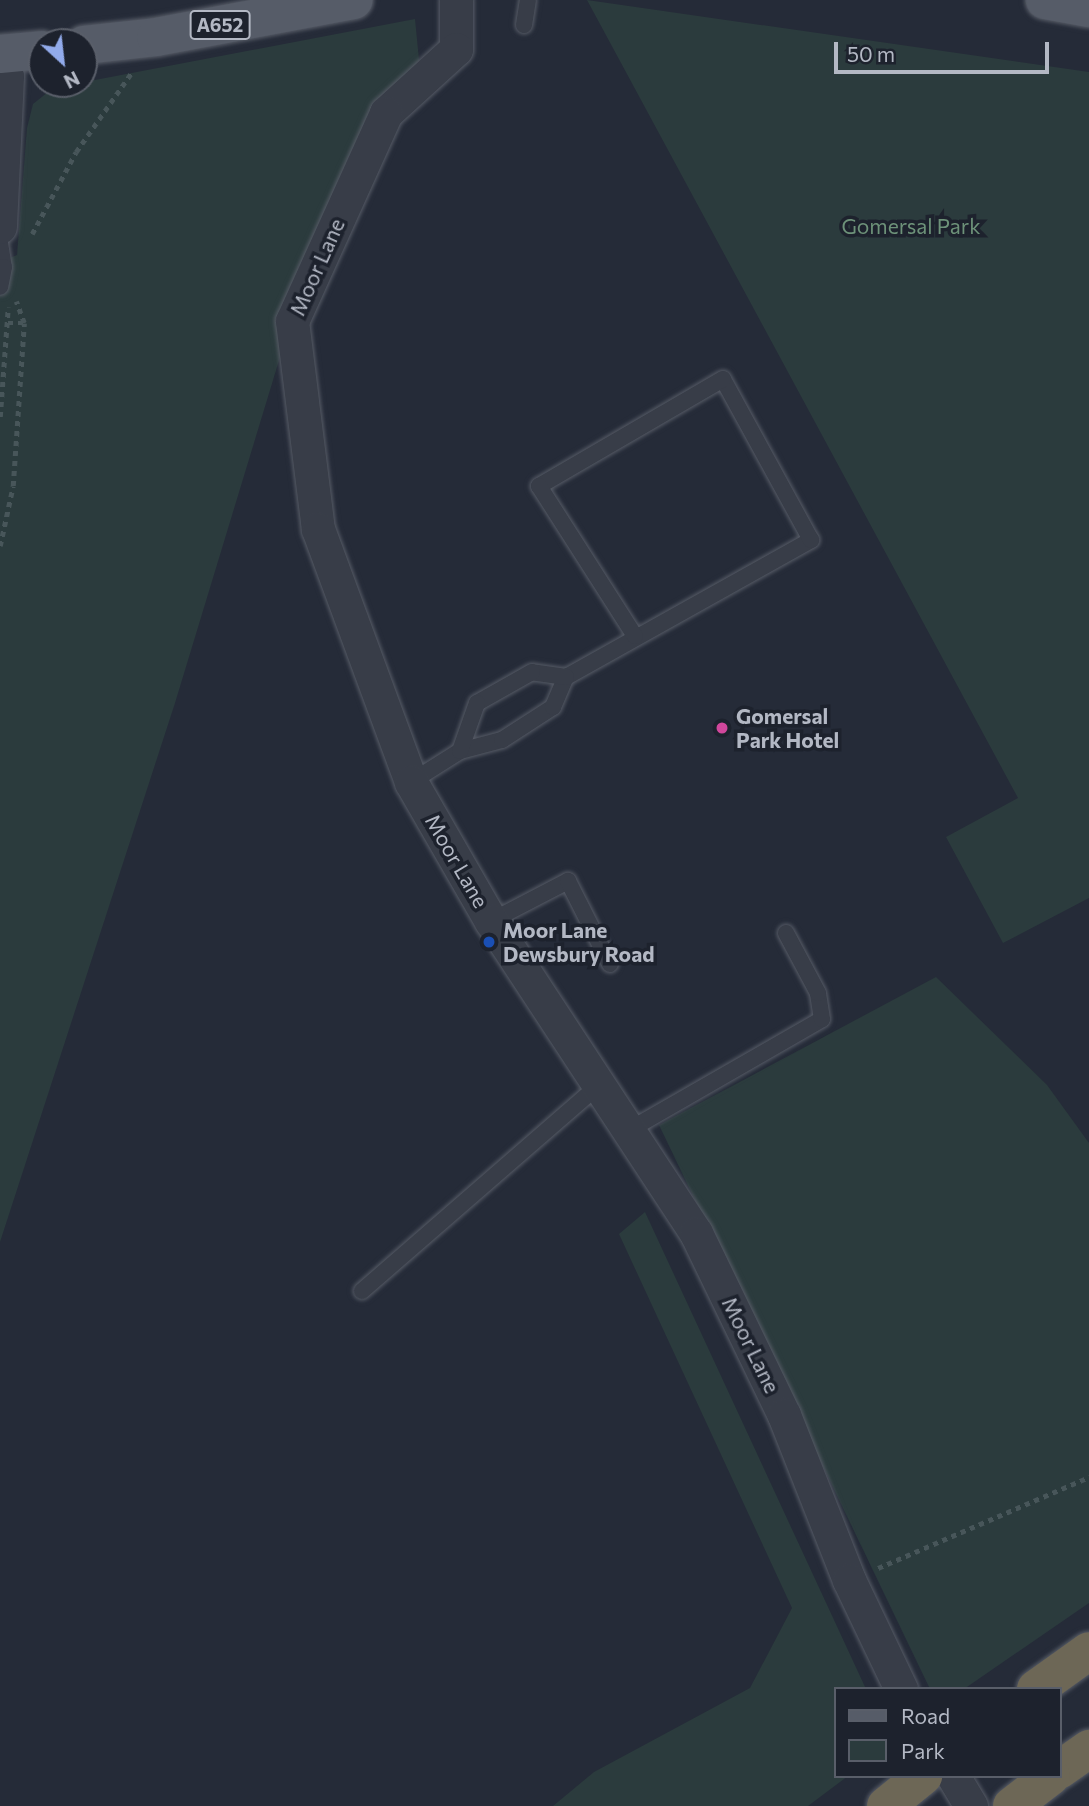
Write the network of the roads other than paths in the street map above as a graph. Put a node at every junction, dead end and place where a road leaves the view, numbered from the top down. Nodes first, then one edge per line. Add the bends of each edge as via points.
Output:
1 (354, 0) edge
2 (456, 0) edge
3 (528, 0) edge
4 (1045, 0) edge
5 (1089, 8) edge
6 (251, 10) edge
7 (524, 25) dead end
8 (98, 43) edge
9 (28, 52) edge
10 (0, 56) edge
11 (13, 235) edge
12 (0, 243) edge
13 (4, 278) edge
14 (635, 636) junction
15 (566, 677) junction
16 (460, 751) junction
17 (411, 782) junction
18 (491, 921) junction
19 (786, 933) dead end
20 (610, 964) dead end
21 (598, 1086) junction
22 (631, 1129) junction
23 (362, 1291) dead end
24 (1089, 1651) edge
25 (900, 1687) edge
26 (1039, 1687) edge
27 (1089, 1749) edge
28 (1061, 1769) edge
29 (921, 1778) edge
30 (954, 1778) edge
31 (1048, 1778) edge
32 (886, 1806) edge
33 (971, 1806) edge
34 (1012, 1806) edge

1 - 6 main road, A652
2 - 17 street, Moor Lane via 456,48 386,113 292,321 318,529
3 - 7 lane
4 - 5 main road
6 - 8 main road, A652 via 156,37
9 - 10 main road
10 - 11 street via 7,76
12 - 13 lane
14 - 14 lane via 811,540 723,379 539,486
14 - 15 lane
15 - 16 lane via 553,707 502,740
15 - 16 lane via 532,672 477,703
16 - 17 lane
17 - 18 street, Moor Lane
18 - 20 lane via 568,881
18 - 21 street, Moor Lane
19 - 22 lane via 818,993 822,1019
21 - 22 street, Moor Lane
21 - 23 lane
22 - 25 street, Moor Lane via 696,1233 779,1403 849,1580
24 - 26 highway
27 - 28 highway
29 - 32 highway
30 - 33 street
31 - 34 highway

